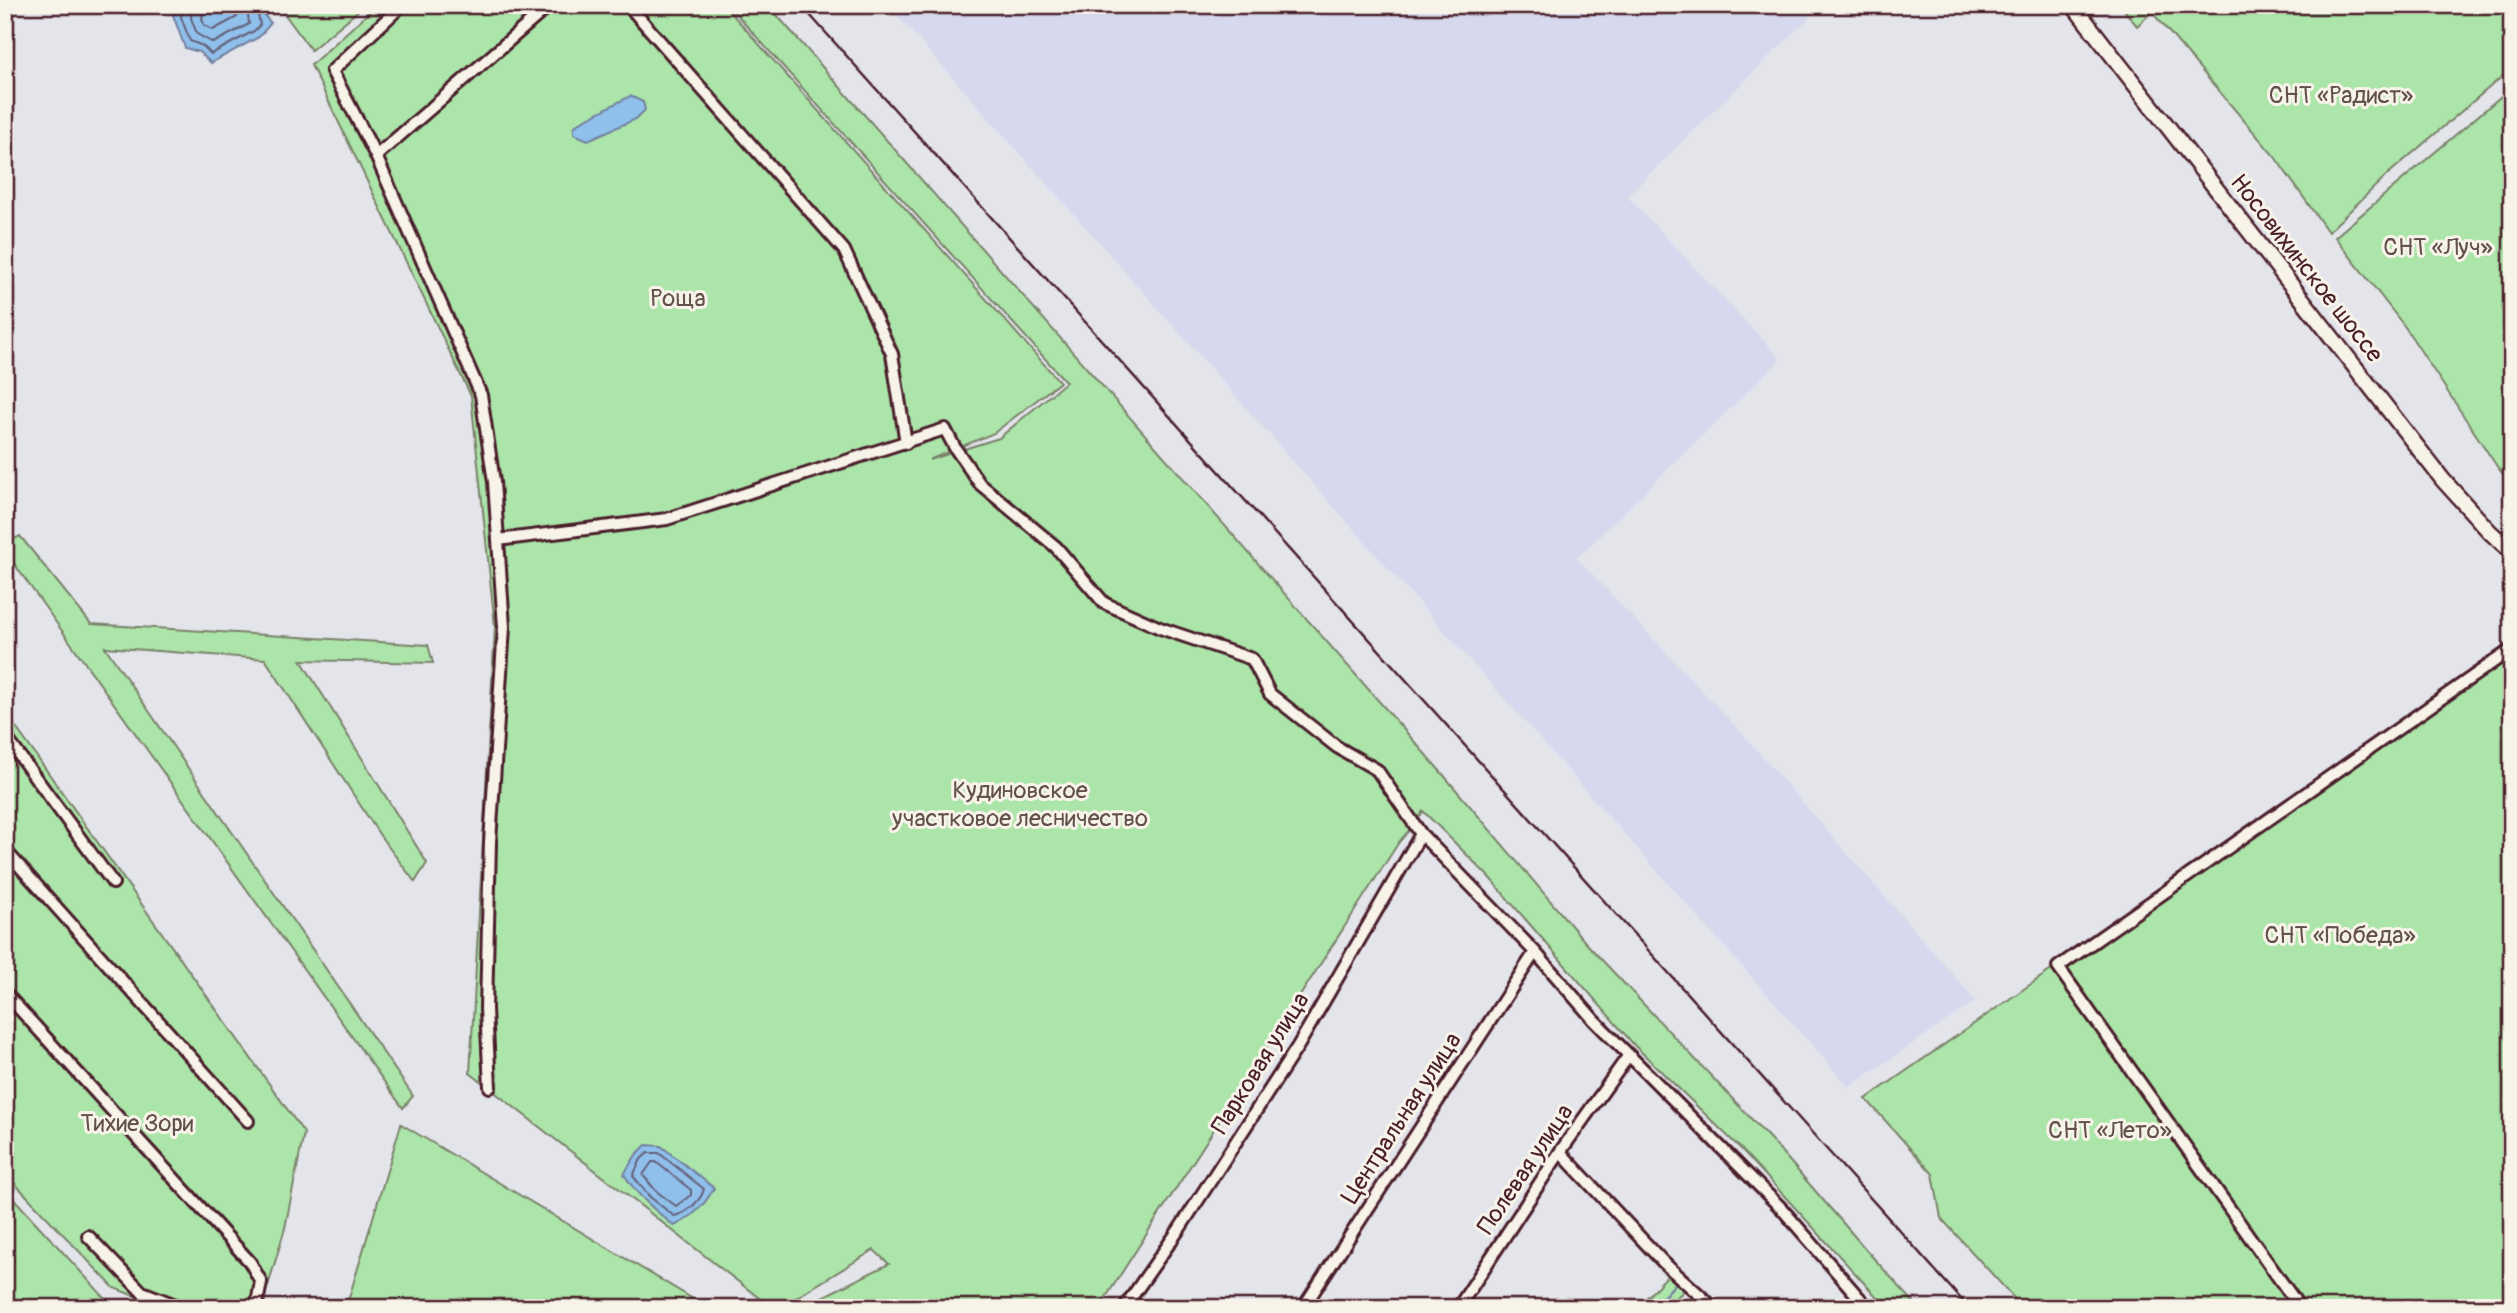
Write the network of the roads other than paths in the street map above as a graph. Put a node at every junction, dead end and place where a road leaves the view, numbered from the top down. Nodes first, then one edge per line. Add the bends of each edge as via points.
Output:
1 (402, 5) edge
2 (550, 5) edge
3 (628, 5) edge
4 (2073, 5) edge
5 (376, 156) junction
6 (906, 443) junction
7 (498, 540) junction
8 (2512, 552) edge
9 (2512, 649) edge
10 (5, 736) edge
11 (1421, 834) junction
12 (5, 850) edge
13 (113, 883) dead end
14 (1535, 952) junction
15 (5, 993) edge
16 (1629, 1055) junction
17 (490, 1087) dead end
18 (248, 1121) dead end
19 (1560, 1152) junction
20 (88, 1237) dead end
21 (183, 1308) edge
22 (251, 1308) edge
23 (1124, 1308) edge
24 (1303, 1308) edge
25 (1458, 1308) edge
26 (1714, 1308) edge
27 (1868, 1308) edge
28 (2300, 1308) edge

1 - 5 street via 332,71
2 - 5 street
3 - 6 street via 844,250 892,355
4 - 8 main road, Носовихинское шоссе via 2443,480
5 - 7 street via 481,395
6 - 7 street via 667,519
6 - 11 street via 945,429 980,484 1056,547 1104,603 1160,628 1252,659 1270,694 1337,747 1377,770
7 - 17 street via 504,627 490,842 486,1009
9 - 28 street via 2058,967
10 - 13 street
11 - 14 street
11 - 23 street, Парковая улица via 1298,1046
12 - 18 street
14 - 16 street
14 - 24 street, Центральная улица
15 - 22 street via 250,1262 261,1282 257,1303
16 - 19 street, Полевая улица
16 - 27 street via 1782,1209
19 - 25 street, Полевая улица
19 - 26 street via 1664,1263
20 - 21 street via 142,1292

